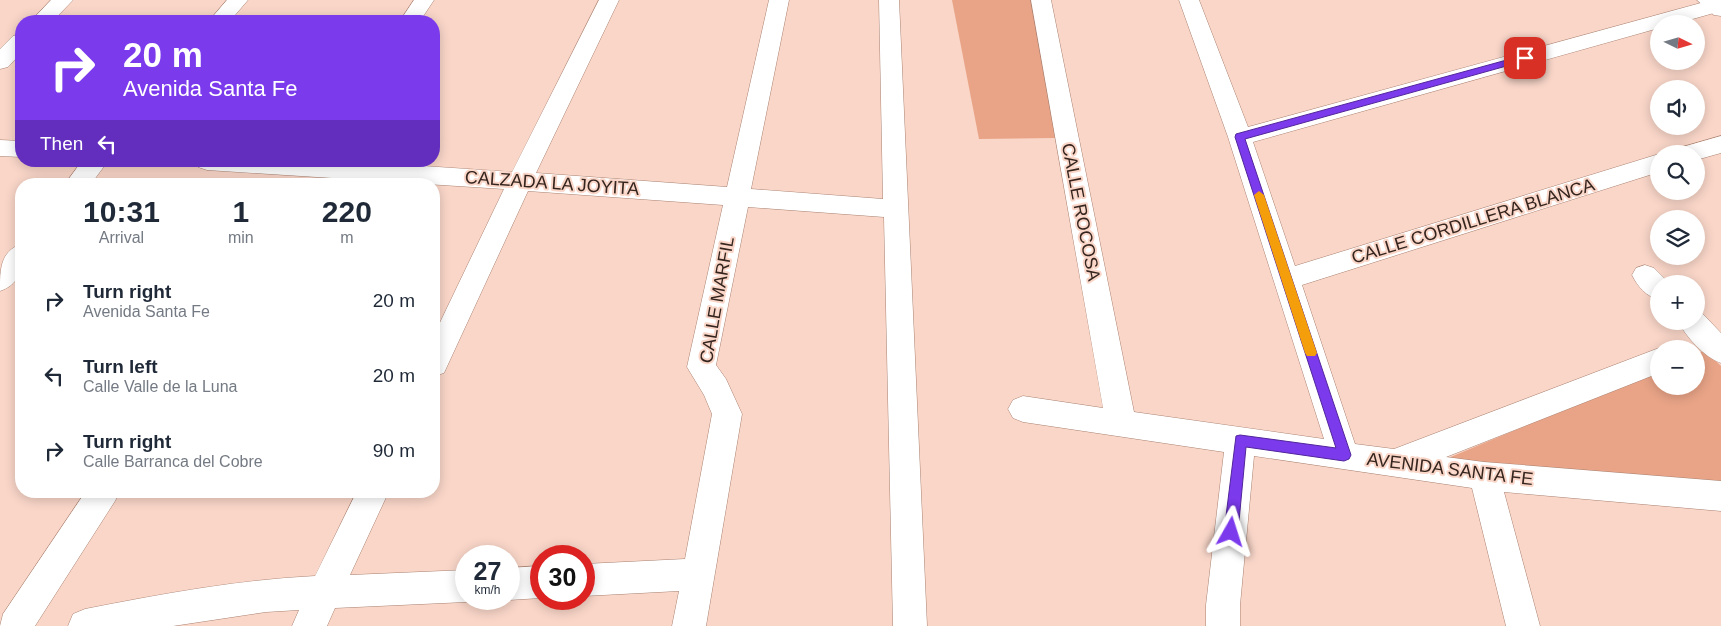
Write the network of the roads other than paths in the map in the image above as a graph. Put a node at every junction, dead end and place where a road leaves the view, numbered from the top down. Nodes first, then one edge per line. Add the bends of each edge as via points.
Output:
1 (63, 0) edge
2 (238, 0) edge
3 (424, 0) edge
4 (609, 0) edge
5 (779, 0) edge
6 (889, 0) edge
7 (1041, 0) edge
8 (1189, 0) edge
9 (1714, 5) edge
10 (47, 15) edge
11 (225, 15) edge
12 (414, 15) edge
13 (15, 47) edge
14 (0, 62) edge
15 (1240, 137) junction
16 (0, 148) edge
17 (15, 149) edge
18 (1705, 150) edge
19 (1650, 166) edge
20 (1721, 166) edge
21 (91, 167) edge
22 (271, 167) edge
23 (314, 171) edge
24 (83, 178) edge
25 (520, 181) junction
26 (737, 196) junction
27 (897, 209) junction
28 (15, 261) edge
29 (1287, 279) junction
30 (0, 280) edge
31 (440, 351) edge
32 (1650, 364) edge
33 (1024, 409) dead end
34 (1121, 423) junction
35 (1240, 440) junction
36 (1344, 455) junction
37 (1396, 463) junction
38 (1484, 476) junction
39 (1721, 496) edge
40 (99, 498) edge
41 (370, 498) edge
42 (699, 574) junction
43 (595, 579) edge
44 (455, 587) edge
45 (324, 593) junction
46 (15, 626) edge
47 (85, 626) edge
48 (309, 626) edge
49 (689, 626) edge
50 (910, 626) edge
51 (1223, 626) edge
52 (1523, 626) edge

1 - 10 street
2 - 11 street
3 - 12 street
4 - 25 street
5 - 26 street, CALLE MARFIL
6 - 27 street
7 - 34 street, CALLE ROCOSA
8 - 15 street
9 - 15 street
13 - 14 street
15 - 29 street
16 - 17 street
18 - 20 street
19 - 29 street, CALLE CORDILLERA BLANCA
21 - 24 street
22 - 23 street, CALZADA LA JOYITA
23 - 25 street, CALZADA LA JOYITA
25 - 26 street, CALZADA LA JOYITA
25 - 31 street
26 - 27 street, CALZADA LA JOYITA
26 - 42 street, CALLE MARFIL via 701,367 716,388 727,414
27 - 50 street
28 - 30 street
29 - 36 street
32 - 37 street
33 - 34 street, AVENIDA SANTA FE
34 - 35 street, AVENIDA SANTA FE
35 - 36 street, AVENIDA SANTA FE
35 - 51 street
36 - 37 street, AVENIDA SANTA FE
37 - 38 street, AVENIDA SANTA FE
38 - 39 street, AVENIDA SANTA FE
38 - 52 street
40 - 46 street
41 - 45 street
42 - 43 street
42 - 49 street, CALLE MARFIL
44 - 45 street
45 - 47 street via 266,595
45 - 48 street

